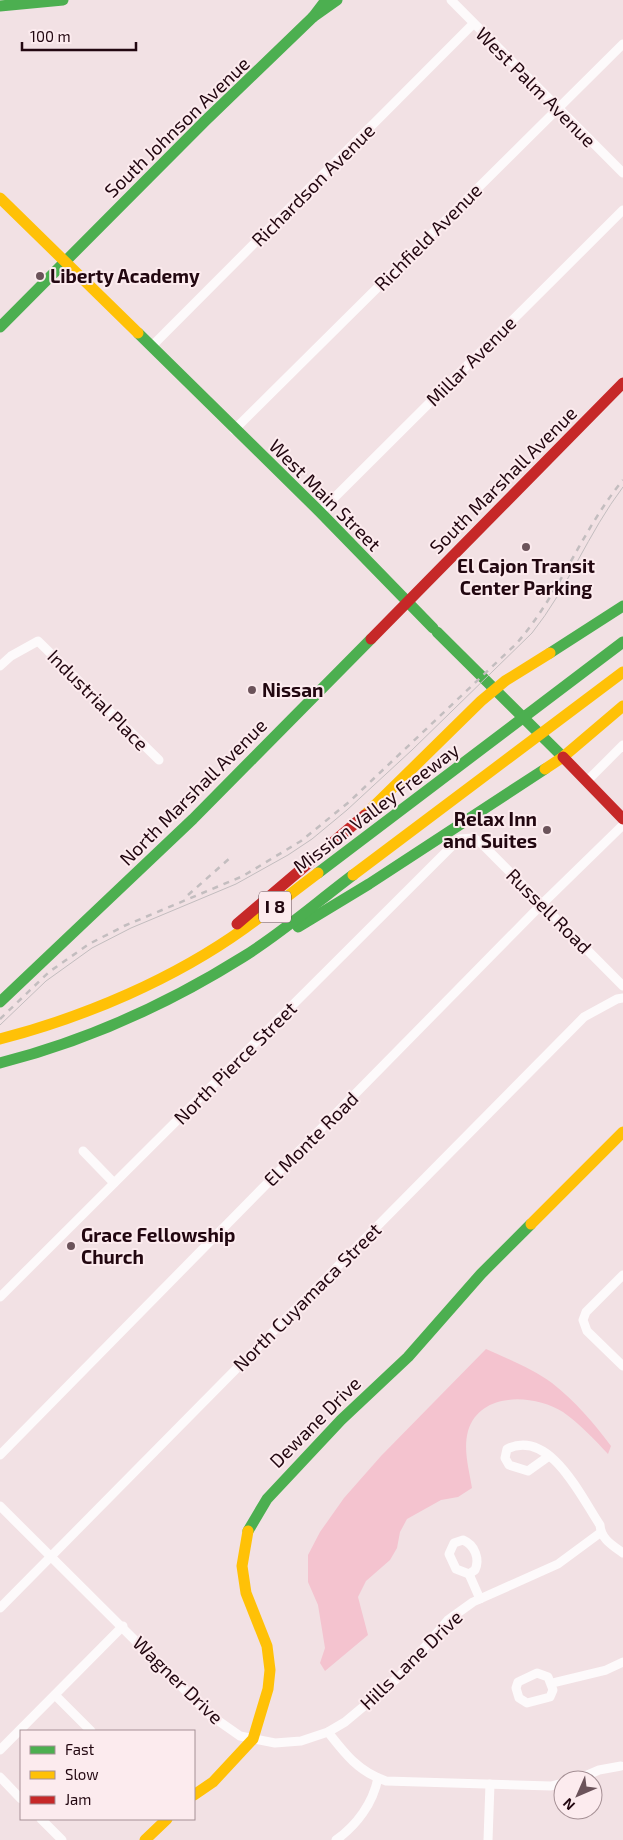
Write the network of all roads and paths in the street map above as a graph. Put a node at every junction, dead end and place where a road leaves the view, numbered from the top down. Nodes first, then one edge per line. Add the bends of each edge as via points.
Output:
1 (63, 0) edge
2 (326, 0) edge
3 (337, 0) edge
4 (451, 0) edge
5 (0, 6) edge
6 (314, 17) junction
7 (474, 24) junction
8 (623, 44) edge
9 (558, 109) junction
10 (623, 173) edge
11 (0, 198) edge
12 (623, 210) edge
13 (65, 262) junction
14 (0, 327) edge
15 (152, 346) junction
16 (623, 384) edge
17 (234, 430) junction
18 (320, 512) junction
19 (407, 602) junction
20 (623, 606) edge
21 (623, 642) edge
22 (0, 666) edge
23 (623, 672) edge
24 (495, 689) junction
25 (623, 706) edge
26 (623, 745) edge
27 (563, 757) junction
28 (159, 760) dead end
29 (586, 782) junction
30 (623, 819) edge
31 (623, 825) edge
32 (474, 838) joint
33 (542, 904) junction
34 (259, 948) junction
35 (196, 959) junction
36 (623, 986) edge
37 (623, 998) edge
38 (0, 1002) edge
39 (0, 1040) edge
40 (0, 1063) edge
41 (623, 1132) edge
42 (83, 1151) dead end
43 (114, 1183) junction
44 (623, 1274) edge
45 (0, 1297) edge
46 (623, 1366) edge
47 (0, 1455) edge
48 (549, 1456) dead end
49 (0, 1506) edge
50 (600, 1533) junction
51 (623, 1553) edge
52 (52, 1556) junction
53 (469, 1574) dead end
54 (480, 1599) junction
55 (0, 1608) edge
56 (122, 1626) junction
57 (623, 1662) edge
58 (552, 1683) dead end
59 (55, 1695) junction
60 (90, 1730) edge
61 (328, 1732) junction
62 (252, 1739) junction
63 (0, 1750) edge
64 (621, 1766) dead end
65 (599, 1770) edge
66 (0, 1777) edge
67 (378, 1778) junction
68 (490, 1784) junction
69 (553, 1786) edge
70 (195, 1794) edge
71 (20, 1798) edge
72 (42, 1820) edge
73 (165, 1820) edge
74 (62, 1840) edge
75 (144, 1840) edge
76 (336, 1840) edge
77 (488, 1840) edge

1 - 5 main road
2 - 6 main road, South Johnson Avenue
3 - 6 main road, South Johnson Avenue
4 - 7 street, West Palm Avenue
6 - 13 main road, South Johnson Avenue
7 - 9 street, West Palm Avenue
7 - 15 street, Richardson Avenue
8 - 9 street, Richfield Avenue
9 - 10 street, West Palm Avenue
9 - 17 street, Richfield Avenue
11 - 13 main road, West Main Street
12 - 18 street, Millar Avenue
13 - 14 main road, South Johnson Avenue
13 - 15 main road, West Main Street
15 - 17 main road, West Main Street
16 - 19 main road, South Marshall Avenue
17 - 18 main road, West Main Street
18 - 19 main road, West Main Street
19 - 24 main road, West Main Street
19 - 38 main road, North Marshall Avenue via 200,812
20 - 24 main road
21 - 35 main road, Mission Valley Freeway / I 8 via 272,910
22 - 28 street, Industrial Place via 38,641
23 - 34 main road, I 8
24 - 27 main road, West Main Street
24 - 35 main road via 358,821
25 - 27 main road
26 - 29 street
27 - 29 main road, West Main Street
27 - 34 main road via 337,904
29 - 30 main road, West Main Street
31 - 33 street, El Monte Road
32 - 33 street, Russell Road
32 - 43 street, North Pierce Street via 459,839
33 - 36 street, Russell Road
33 - 47 street, El Monte Road
34 - 40 main road, I 8 via 129,1020 36,1054
35 - 39 main road, Mission Valley Freeway / I 8 via 120,997 64,1020
37 - 52 street, North Cuyamaca Street via 584,1017
41 - 62 main road, Dewane Drive via 482,1274 408,1357 272,1491 253,1520 243,1548 242,1573 247,1596 265,1641 270,1675
42 - 43 street
43 - 45 street, North Pierce Street
44 - 46 street via 586,1312 583,1320 587,1331
48 - 50 street via 567,1473 600,1525
49 - 52 street, Wagner Drive
50 - 51 street
50 - 54 street, Hills Lane Drive via 558,1564
52 - 55 street, North Cuyamaca Street
52 - 56 street, Wagner Drive
53 - 54 street
54 - 61 street, Hills Lane Drive via 448,1620 400,1676 345,1722
56 - 59 street
56 - 62 street, Wagner Drive via 210,1715 240,1736
57 - 58 street via 606,1670
59 - 60 street
59 - 63 street
61 - 62 street, Wagner Drive via 291,1742
61 - 67 street via 351,1762
62 - 70 main road, Dewane Drive via 217,1778
64 - 65 street
66 - 71 street
67 - 68 street
67 - 76 street via 376,1789 360,1819
68 - 69 street
68 - 77 street
72 - 74 street
73 - 75 main road

